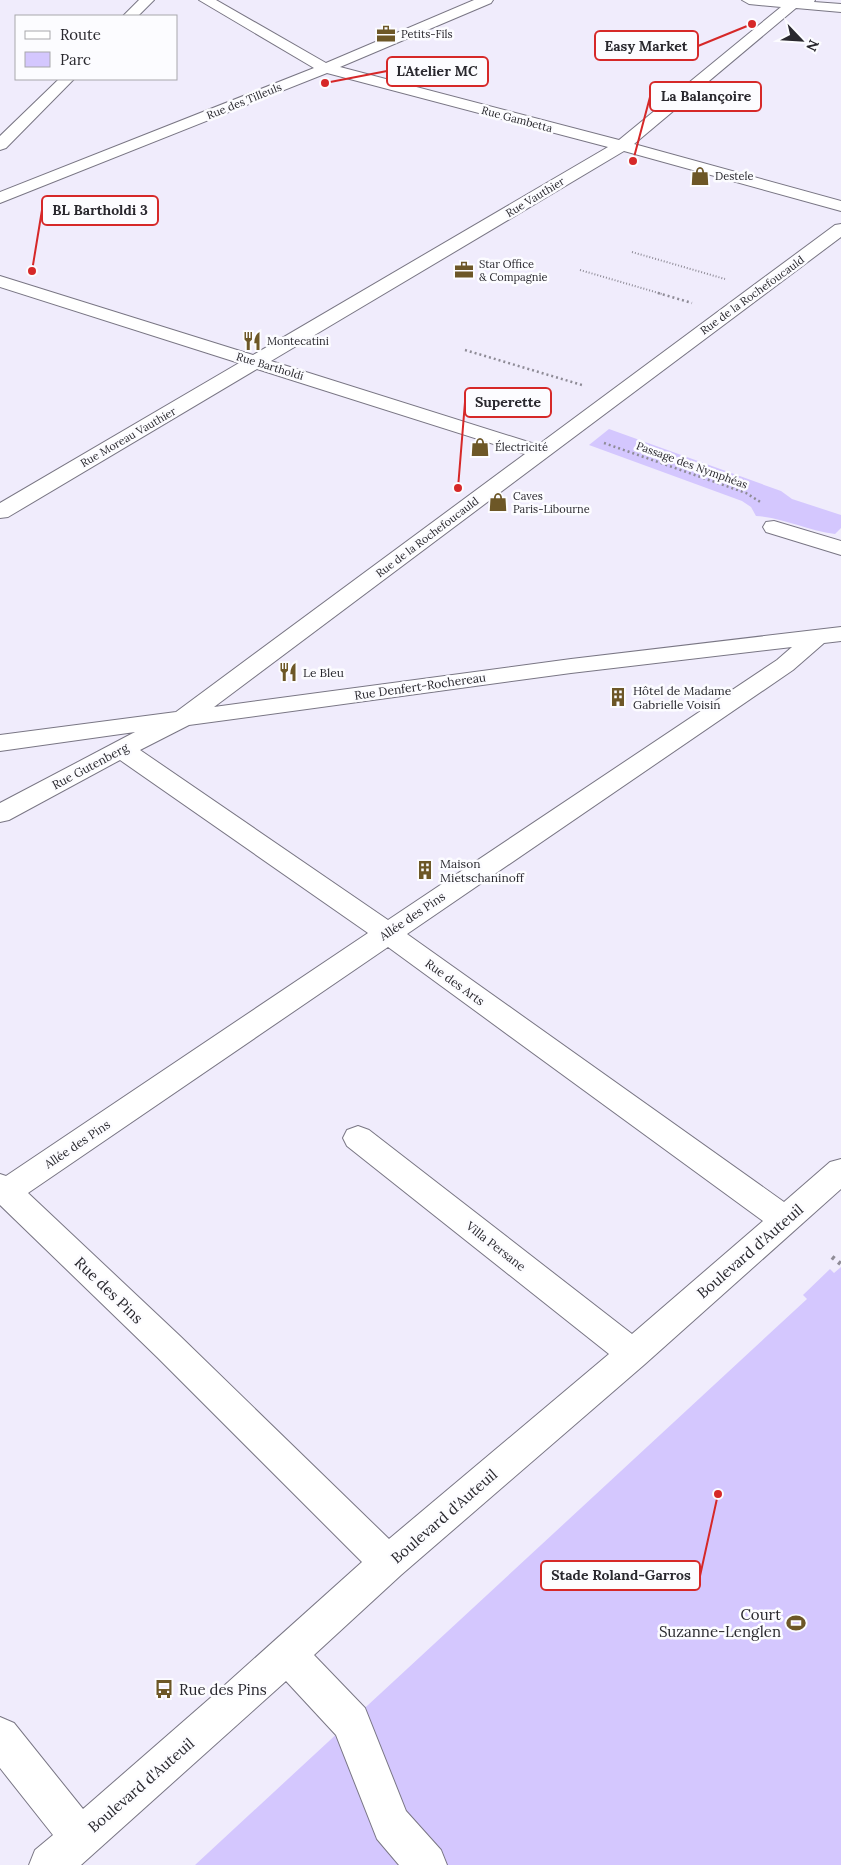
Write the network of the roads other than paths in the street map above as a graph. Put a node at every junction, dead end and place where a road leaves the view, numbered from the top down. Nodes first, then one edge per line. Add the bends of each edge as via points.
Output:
1 (147, 0) edge
2 (206, 0) edge
3 (486, 0) edge
4 (749, 0) edge
5 (808, 0) edge
6 (792, 2) edge
7 (841, 8) edge
8 (131, 15) edge
9 (325, 68) junction
10 (66, 80) edge
11 (0, 145) edge
12 (621, 146) junction
13 (1, 197) edge
14 (841, 206) edge
15 (841, 230) edge
16 (0, 281) edge
17 (257, 362) junction
18 (540, 452) junction
19 (0, 512) edge
20 (774, 527) road end
21 (841, 548) edge
22 (829, 636) edge
23 (182, 719) junction
24 (0, 743) edge
25 (121, 749) junction
26 (0, 814) edge
27 (387, 933) junction
28 (358, 1138) dead end
29 (841, 1171) edge
30 (3, 1189) edge
31 (785, 1220) junction
32 (633, 1354) junction
33 (388, 1564) junction
34 (287, 1654) junction
35 (0, 1736) edge
36 (81, 1838) junction
37 (50, 1865) edge
38 (426, 1865) edge

1 - 8 street
2 - 9 street, Rue Gambetta
3 - 9 street, Rue des Tilleuls
4 - 6 street
5 - 6 street
6 - 7 street
6 - 12 street, Rue Vauthier
9 - 12 street, Rue Gambetta
9 - 13 street, Rue des Tilleuls
10 - 11 street
12 - 14 street, Rue Gambetta
12 - 17 street, Rue Vauthier
15 - 18 street, Rue de la Rochefoucauld
16 - 17 street, Rue Bartholdi
17 - 18 street, Rue Bartholdi
17 - 19 street, Rue Moreau Vauthier
18 - 23 street, Rue de la Rochefoucauld
20 - 21 street
22 - 23 street, Rue Denfert-Rochereau via 572,666
22 - 27 street, Allée des Pins
23 - 24 street, Rue Denfert-Rochereau
23 - 25 street, Rue Gutenberg
25 - 26 street, Rue Gutenberg
25 - 27 street, Rue des Arts
27 - 30 street, Allée des Pins
27 - 31 street, Rue des Arts
28 - 32 street, Villa Persane
29 - 31 street, Boulevard d'Auteuil
30 - 33 street, Rue des Pins via 169,1347
31 - 32 street, Boulevard d'Auteuil
32 - 33 street, Boulevard d'Auteuil
33 - 34 street, Boulevard d'Auteuil
34 - 36 street, Boulevard d'Auteuil
34 - 38 street via 351,1722 390,1825
35 - 36 street
36 - 37 street, Boulevard d'Auteuil

